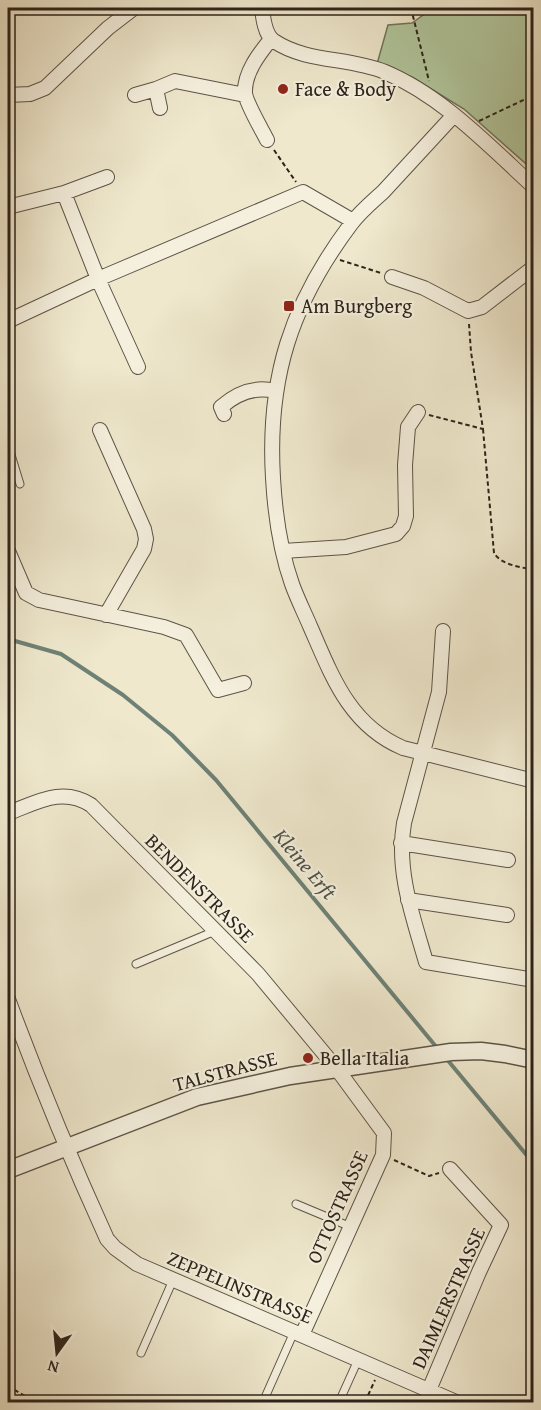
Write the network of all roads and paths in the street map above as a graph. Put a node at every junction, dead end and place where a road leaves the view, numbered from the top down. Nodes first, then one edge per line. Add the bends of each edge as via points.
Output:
1 (134, 8) edge
2 (261, 8) edge
3 (385, 8) edge
4 (411, 9) edge
5 (272, 39) junction
6 (156, 89) junction
7 (8, 95) edge
8 (245, 95) junction
9 (534, 95) edge
10 (135, 96) dead end
11 (431, 98) junction
12 (160, 108) dead end
13 (454, 115) junction
14 (466, 126) junction
15 (267, 140) joint
16 (107, 177) dead end
17 (534, 186) edge
18 (303, 192) junction
19 (63, 193) junction
20 (12, 206) dead end
21 (352, 221) junction
22 (327, 258) junction
23 (534, 267) edge
24 (392, 277) joint
25 (98, 279) junction
26 (468, 311) junction
27 (8, 321) edge
28 (138, 368) dead end
29 (275, 391) junction
30 (418, 412) joint
31 (224, 414) dead end
32 (483, 429) junction
33 (100, 430) dead end
34 (8, 445) edge
35 (16, 471) junction
36 (8, 474) edge
37 (20, 484) dead end
38 (283, 551) junction
39 (9, 559) edge
40 (534, 570) edge
41 (106, 615) junction
42 (443, 631) dead end
43 (244, 683) dead end
44 (422, 754) junction
45 (534, 781) edge
46 (8, 813) edge
47 (401, 843) junction
48 (508, 860) dead end
49 (408, 900) junction
50 (507, 915) dead end
51 (215, 931) junction
52 (136, 964) dead end
53 (528, 979) dead end
54 (8, 999) edge
55 (534, 1060) edge
56 (337, 1069) junction
57 (65, 1147) junction
58 (383, 1155) junction
59 (450, 1169) joint
60 (8, 1170) edge
61 (296, 1204) dead end
62 (351, 1227) junction
63 (173, 1280) junction
64 (298, 1334) junction
65 (141, 1353) dead end
66 (358, 1360) junction
67 (379, 1369) junction
68 (8, 1386) edge
69 (429, 1390) junction
70 (35, 1402) edge
71 (263, 1402) edge
72 (339, 1402) edge
73 (364, 1402) edge
74 (456, 1402) edge

1 - 7 street via 45,88 30,94
2 - 5 street
3 - 4 path
4 - 11 path
5 - 8 street via 251,68
5 - 11 street via 308,55 383,71
6 - 8 street via 176,81
6 - 10 street
6 - 12 street
8 - 15 street
9 - 14 path
11 - 13 street
13 - 14 street
13 - 21 street
14 - 17 street
15 - 18 path
16 - 19 street
18 - 21 street
18 - 25 street
19 - 20 street
19 - 25 street
21 - 22 street
22 - 24 path
22 - 29 street via 295,319
23 - 26 street via 482,307
24 - 26 street via 424,288
25 - 27 street
25 - 28 street
26 - 32 path
29 - 31 street via 262,388 238,395 221,406
29 - 38 street via 271,445
30 - 32 path
30 - 38 street via 408,427 406,516 396,534 346,548
32 - 40 path via 494,554 502,561
33 - 41 street via 146,539
34 - 35 lane
35 - 36 lane
35 - 37 lane
38 - 44 street via 292,585 329,670 350,707 363,723 389,742
39 - 41 street via 26,593 39,600
41 - 43 street via 186,635 218,690
42 - 44 street via 439,693
44 - 45 street
44 - 47 street
46 - 51 street, BENDENSTRASSE via 54,797 81,798
47 - 48 street
47 - 49 street
49 - 50 street
49 - 53 street via 426,962
51 - 52 lane
51 - 56 street, BENDENSTRASSE via 258,974
54 - 57 street, ZEPPELINSTRASSE
55 - 56 street, TALSTRASSE via 481,1051
56 - 57 street, TALSTRASSE via 197,1096
56 - 58 street, OTTOSTRASSE via 384,1133
57 - 60 street, TALSTRASSE
57 - 63 street, ZEPPELINSTRASSE via 107,1239 137,1264
58 - 59 path via 429,1176
58 - 62 street, OTTOSTRASSE
59 - 69 street, DAIMLERSTRASSE via 501,1225
61 - 62 lane
62 - 64 street, OTTOSTRASSE
63 - 64 street, ZEPPELINSTRASSE
63 - 65 lane
64 - 66 street, ZEPPELINSTRASSE
64 - 71 lane
66 - 67 street, ZEPPELINSTRASSE
66 - 72 lane
67 - 69 street, ZEPPELINSTRASSE
67 - 73 path
68 - 70 path
69 - 74 street, ZEPPELINSTRASSE

